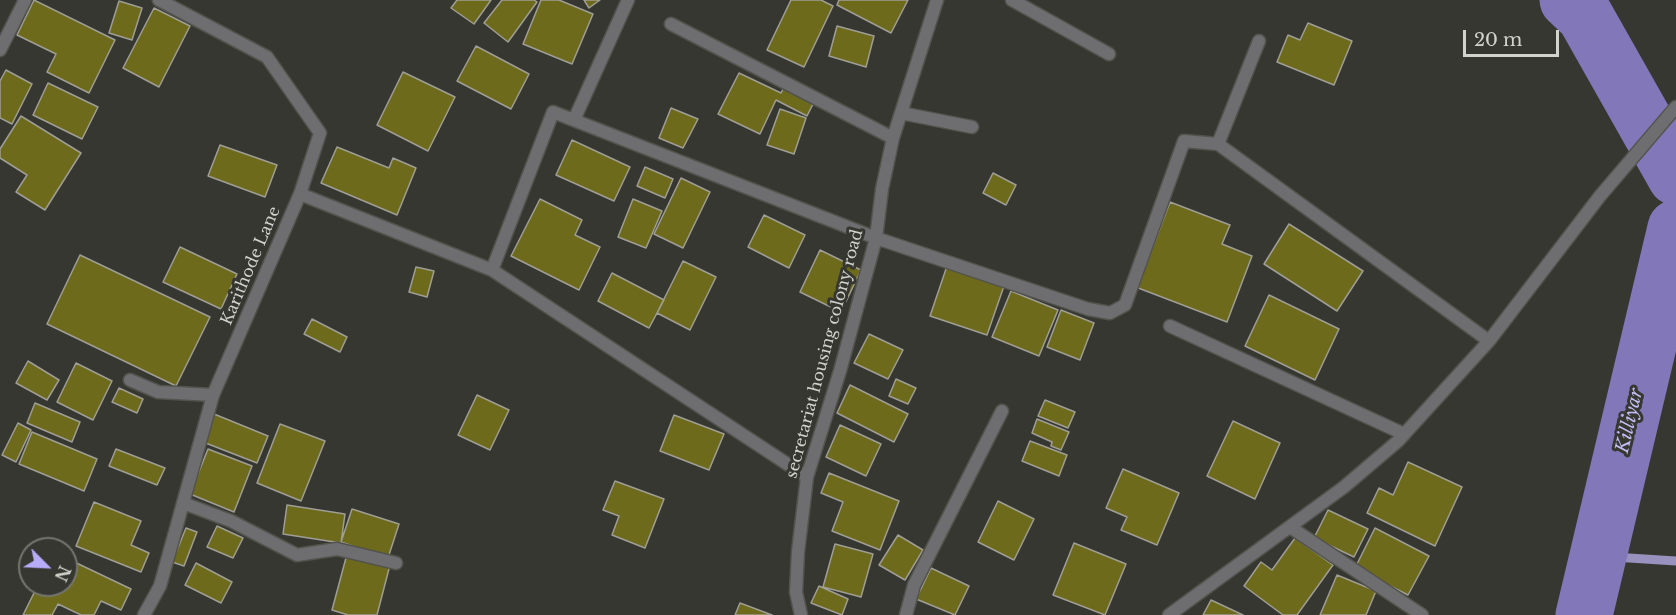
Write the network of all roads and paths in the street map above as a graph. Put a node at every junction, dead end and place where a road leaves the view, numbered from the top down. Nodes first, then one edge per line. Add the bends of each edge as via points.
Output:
1 (25, 0) edge
2 (159, 0) edge
3 (628, 0) edge
4 (937, 0) edge
5 (1012, 0) edge
6 (671, 24) dead end
7 (1259, 41) dead end
8 (0, 50) edge
9 (1109, 54) dead end
10 (1676, 107) edge
11 (901, 113) junction
12 (574, 120) junction
13 (972, 127) dead end
14 (893, 138) junction
15 (1218, 144) junction
16 (300, 194) junction
17 (876, 238) junction
18 (492, 270) junction
19 (1170, 326) dead end
20 (1489, 341) junction
21 (130, 380) dead end
22 (213, 395) junction
23 (1002, 411) dead end
24 (1404, 434) junction
25 (807, 477) junction
26 (183, 503) junction
27 (1290, 527) junction
28 (396, 563) dead end
29 (144, 615) edge
30 (801, 615) edge
31 (906, 615) edge
32 (1169, 615) edge
33 (1422, 615) edge

1 - 8 street
2 - 16 street, Karithode Lane via 267,57 320,134
3 - 12 street
4 - 11 street, secretariat housing colony road
5 - 9 street
6 - 14 street
7 - 15 street
10 - 20 street via 1633,155
11 - 13 street
11 - 14 street, secretariat housing colony road
12 - 17 street
12 - 18 street via 553,112
14 - 17 street, secretariat housing colony road
15 - 17 street via 1184,141 1125,305 1110,313
15 - 20 street
16 - 18 street
16 - 22 street, Karithode Lane
17 - 25 street, secretariat housing colony road
18 - 25 street
19 - 24 street
20 - 24 street
21 - 22 street via 158,392
22 - 26 street, Karithode Lane
23 - 31 street via 914,585
24 - 27 street via 1344,488
25 - 30 street, secretariat housing colony road via 796,592
26 - 28 street via 231,521 297,555 337,549
26 - 29 street, Karithode Lane via 160,586
27 - 32 street
27 - 33 street

